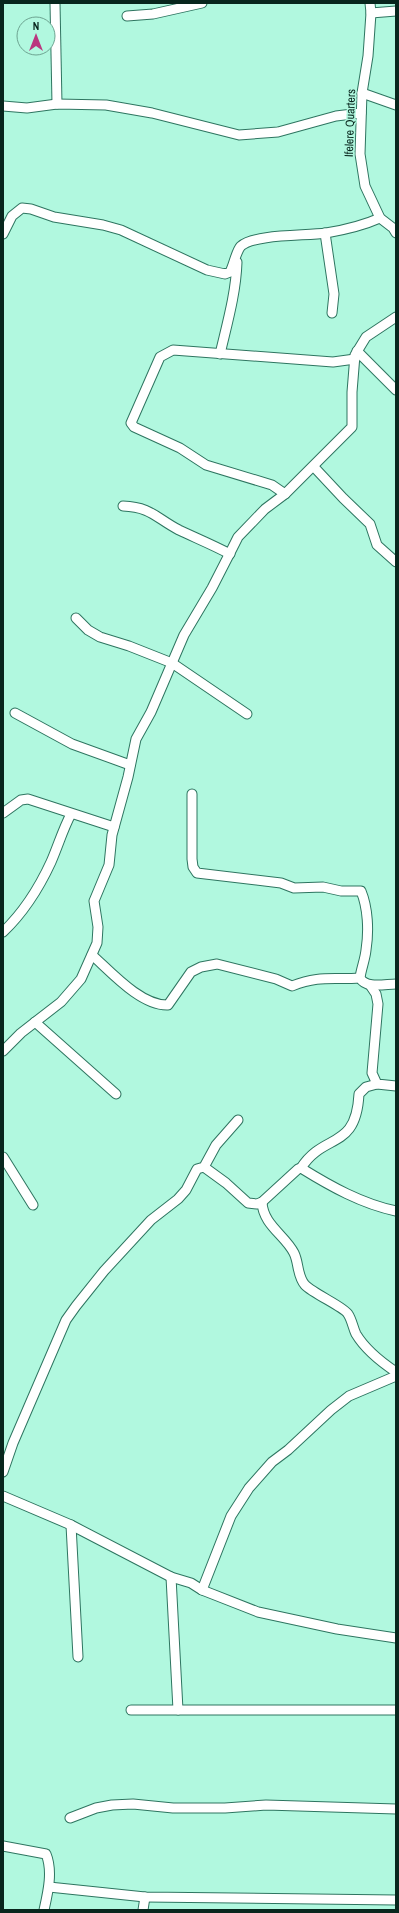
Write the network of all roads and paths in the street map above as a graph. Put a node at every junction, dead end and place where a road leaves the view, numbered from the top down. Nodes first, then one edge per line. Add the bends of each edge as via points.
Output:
1 (55, 3) edge
2 (202, 3) edge
3 (370, 3) edge
4 (396, 11) edge
5 (371, 14) junction
6 (127, 16) dead end
7 (362, 93) junction
8 (57, 104) junction
9 (396, 105) edge
10 (3, 106) edge
11 (361, 113) junction
12 (380, 218) junction
13 (325, 233) junction
14 (396, 233) edge
15 (3, 234) edge
16 (237, 255) junction
17 (332, 313) dead end
18 (396, 317) edge
19 (220, 354) junction
20 (356, 355) junction
21 (396, 390) edge
22 (314, 466) junction
23 (285, 494) junction
24 (123, 506) dead end
25 (230, 554) junction
26 (396, 562) edge
27 (76, 618) dead end
28 (172, 663) junction
29 (15, 713) dead end
30 (248, 714) dead end
31 (130, 765) junction
32 (192, 794) dead end
33 (3, 813) edge
34 (71, 814) junction
35 (114, 828) junction
36 (3, 932) edge
37 (92, 955) junction
38 (360, 978) junction
39 (396, 984) edge
40 (370, 985) junction
41 (35, 1022) junction
42 (3, 1051) edge
43 (377, 1084) junction
44 (396, 1086) edge
45 (116, 1094) dead end
46 (238, 1120) dead end
47 (3, 1157) edge
48 (204, 1168) junction
49 (301, 1168) junction
50 (262, 1202) junction
51 (33, 1205) dead end
52 (396, 1211) edge
53 (395, 1371) edge
54 (3, 1472) edge
55 (3, 1496) edge
56 (71, 1525) junction
57 (170, 1577) junction
58 (202, 1590) junction
59 (396, 1638) edge
60 (78, 1657) dead end
61 (131, 1710) dead end
62 (178, 1710) junction
63 (396, 1710) edge
64 (396, 1808) edge
65 (70, 1818) dead end
66 (3, 1846) edge
67 (49, 1887) junction
68 (145, 1897) junction
69 (396, 1900) edge
70 (44, 1910) edge
71 (143, 1910) edge

1 - 8 street
2 - 6 street via 153,14
3 - 5 street, Ifelere Quarters
4 - 5 street
5 - 7 street, Ifelere Quarters
7 - 9 street
7 - 11 street, Ifelere Quarters
8 - 10 street via 27,108
8 - 11 street via 131,108 239,135 278,132 336,116
11 - 12 street, Ifelere Quarters via 362,172 365,186
12 - 13 street via 366,224
12 - 14 street, Ifelere Quarters
13 - 16 street via 249,241 239,248
13 - 17 street via 334,294
15 - 16 street via 12,216 22,208 121,230 217,273 230,272
16 - 19 street via 232,305
18 - 20 street via 366,337
19 - 20 street via 332,362
19 - 23 street via 173,350 160,357 131,423 134,427 180,448 206,465 272,485
20 - 21 street
20 - 22 street via 352,427
22 - 23 street
22 - 26 street via 370,524 376,545
23 - 25 street via 238,537
24 - 25 street via 147,510 179,530
25 - 28 street via 184,635
27 - 28 street via 100,637
28 - 30 street
28 - 31 street via 136,739
29 - 31 street via 72,744
31 - 35 street
32 - 38 street via 192,859 197,873 281,883 294,888 323,887 341,891 361,891 366,908 367,948
33 - 34 street via 21,800 28,799
34 - 35 street
34 - 36 street via 36,890 15,921
35 - 37 street via 109,866 94,901 98,936
37 - 38 street via 131,990 162,1005 168,1005 192,972 201,967 217,964 276,979 292,986 321,978
37 - 41 street via 81,978 61,1002
38 - 40 street
39 - 40 street
40 - 43 street via 376,994 378,1004 372,1073
41 - 42 street
41 - 45 street
43 - 44 street
43 - 49 street via 366,1087 359,1094 357,1116 349,1130 316,1152
46 - 48 street via 216,1146
47 - 51 street
48 - 50 street via 248,1203
48 - 54 street via 197,1169 186,1190 150,1220 76,1306 59,1335
49 - 50 street
49 - 52 street via 344,1192
50 - 53 street via 267,1220 291,1248 305,1284 348,1313 356,1334
53 - 58 street via 349,1396 272,1462 231,1516
55 - 56 street
56 - 57 street
56 - 60 street
57 - 58 street via 191,1583
57 - 62 street
58 - 59 street via 258,1612 337,1629
61 - 62 street
62 - 63 street
64 - 65 street via 266,1805 173,1808 133,1804 96,1808
66 - 67 street via 46,1854 49,1861
67 - 68 street
67 - 70 street
68 - 69 street
68 - 71 street

